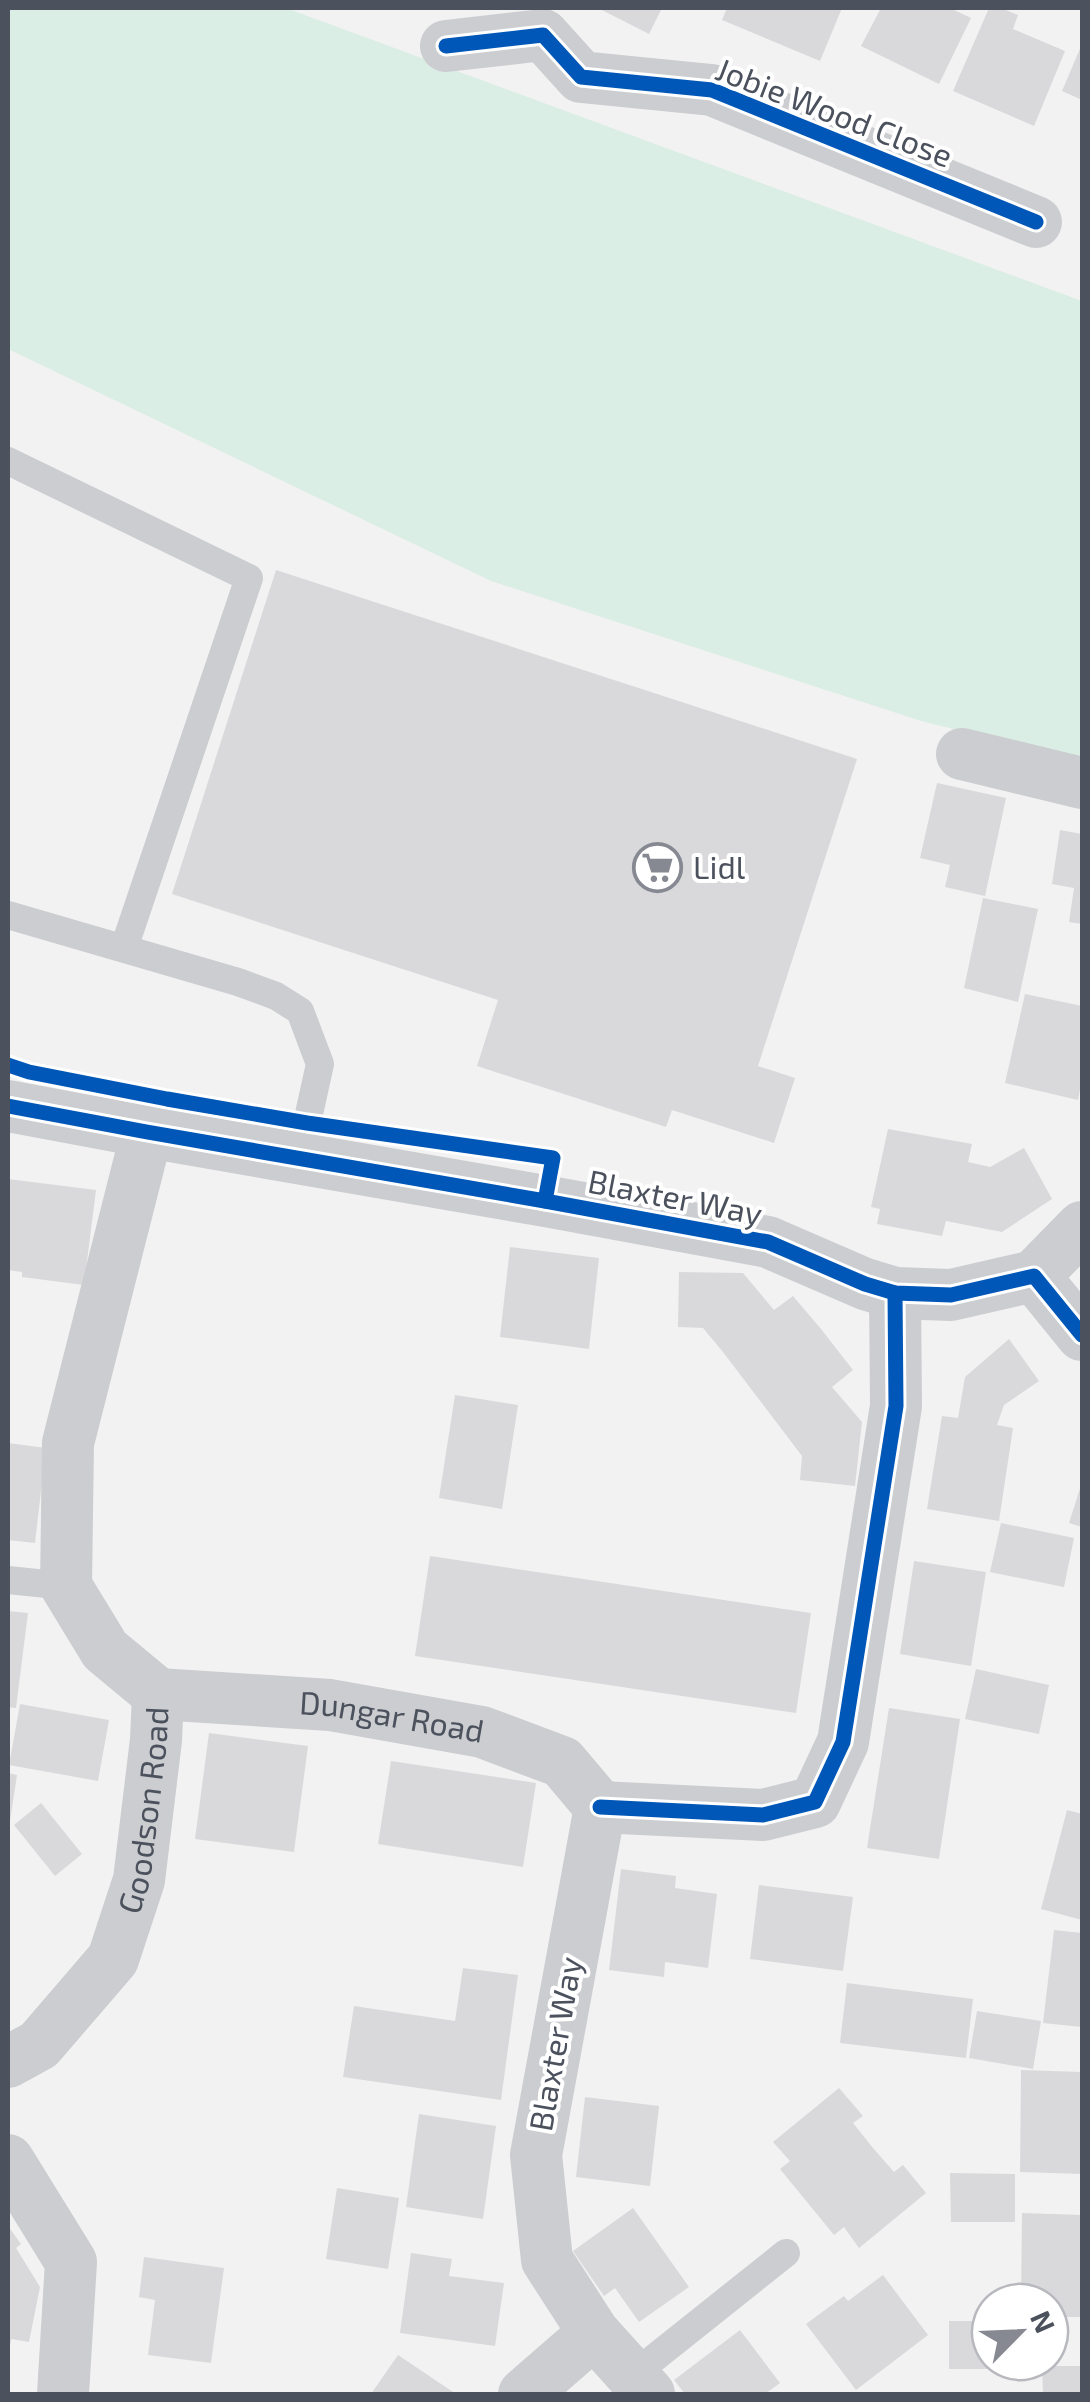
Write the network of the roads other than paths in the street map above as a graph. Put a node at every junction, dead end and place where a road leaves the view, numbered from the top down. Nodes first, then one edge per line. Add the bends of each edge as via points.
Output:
1 (541, 21) edge
2 (446, 46) dead end
3 (1036, 222) dead end
4 (8, 462) edge
5 (962, 754) dead end
6 (1082, 784) edge
7 (8, 915) edge
8 (124, 948) junction
9 (8, 1106) edge
10 (146, 1132) junction
11 (295, 1158) junction
12 (1082, 1227) edge
13 (1034, 1276) junction
14 (895, 1293) junction
15 (1082, 1335) edge
16 (8, 1580) edge
17 (66, 1586) junction
18 (158, 1694) junction
19 (600, 1807) junction
20 (8, 2062) edge
21 (8, 2160) edge
22 (786, 2253) dead end
23 (594, 2333) junction
24 (641, 2385) edge
25 (63, 2394) edge
26 (524, 2394) edge

1 - 2 street, Jobie Wood Close
1 - 3 street, Jobie Wood Close via 582,77 712,90
4 - 8 lane via 249,578
5 - 6 street
7 - 8 lane
8 - 11 lane via 251,986 300,1011 320,1064
9 - 10 street, Blaxter Way
10 - 11 street, Blaxter Way
10 - 17 street via 68,1443
11 - 14 street, Blaxter Way via 768,1242
12 - 13 street
13 - 14 street, Blaxter Way via 951,1295
13 - 15 street
14 - 19 street via 896,1406 843,1742 815,1802 762,1814
16 - 17 lane
17 - 18 street, Goodson Road via 105,1650
18 - 19 street, Dungar Road via 330,1705 482,1732 562,1762
18 - 20 street, Goodson Road via 139,1880 113,1959 39,2045
19 - 23 street, Blaxter Way via 536,2156 547,2260
21 - 25 street via 70,2262
22 - 24 lane
23 - 24 street, Blaxter Way
23 - 26 street

